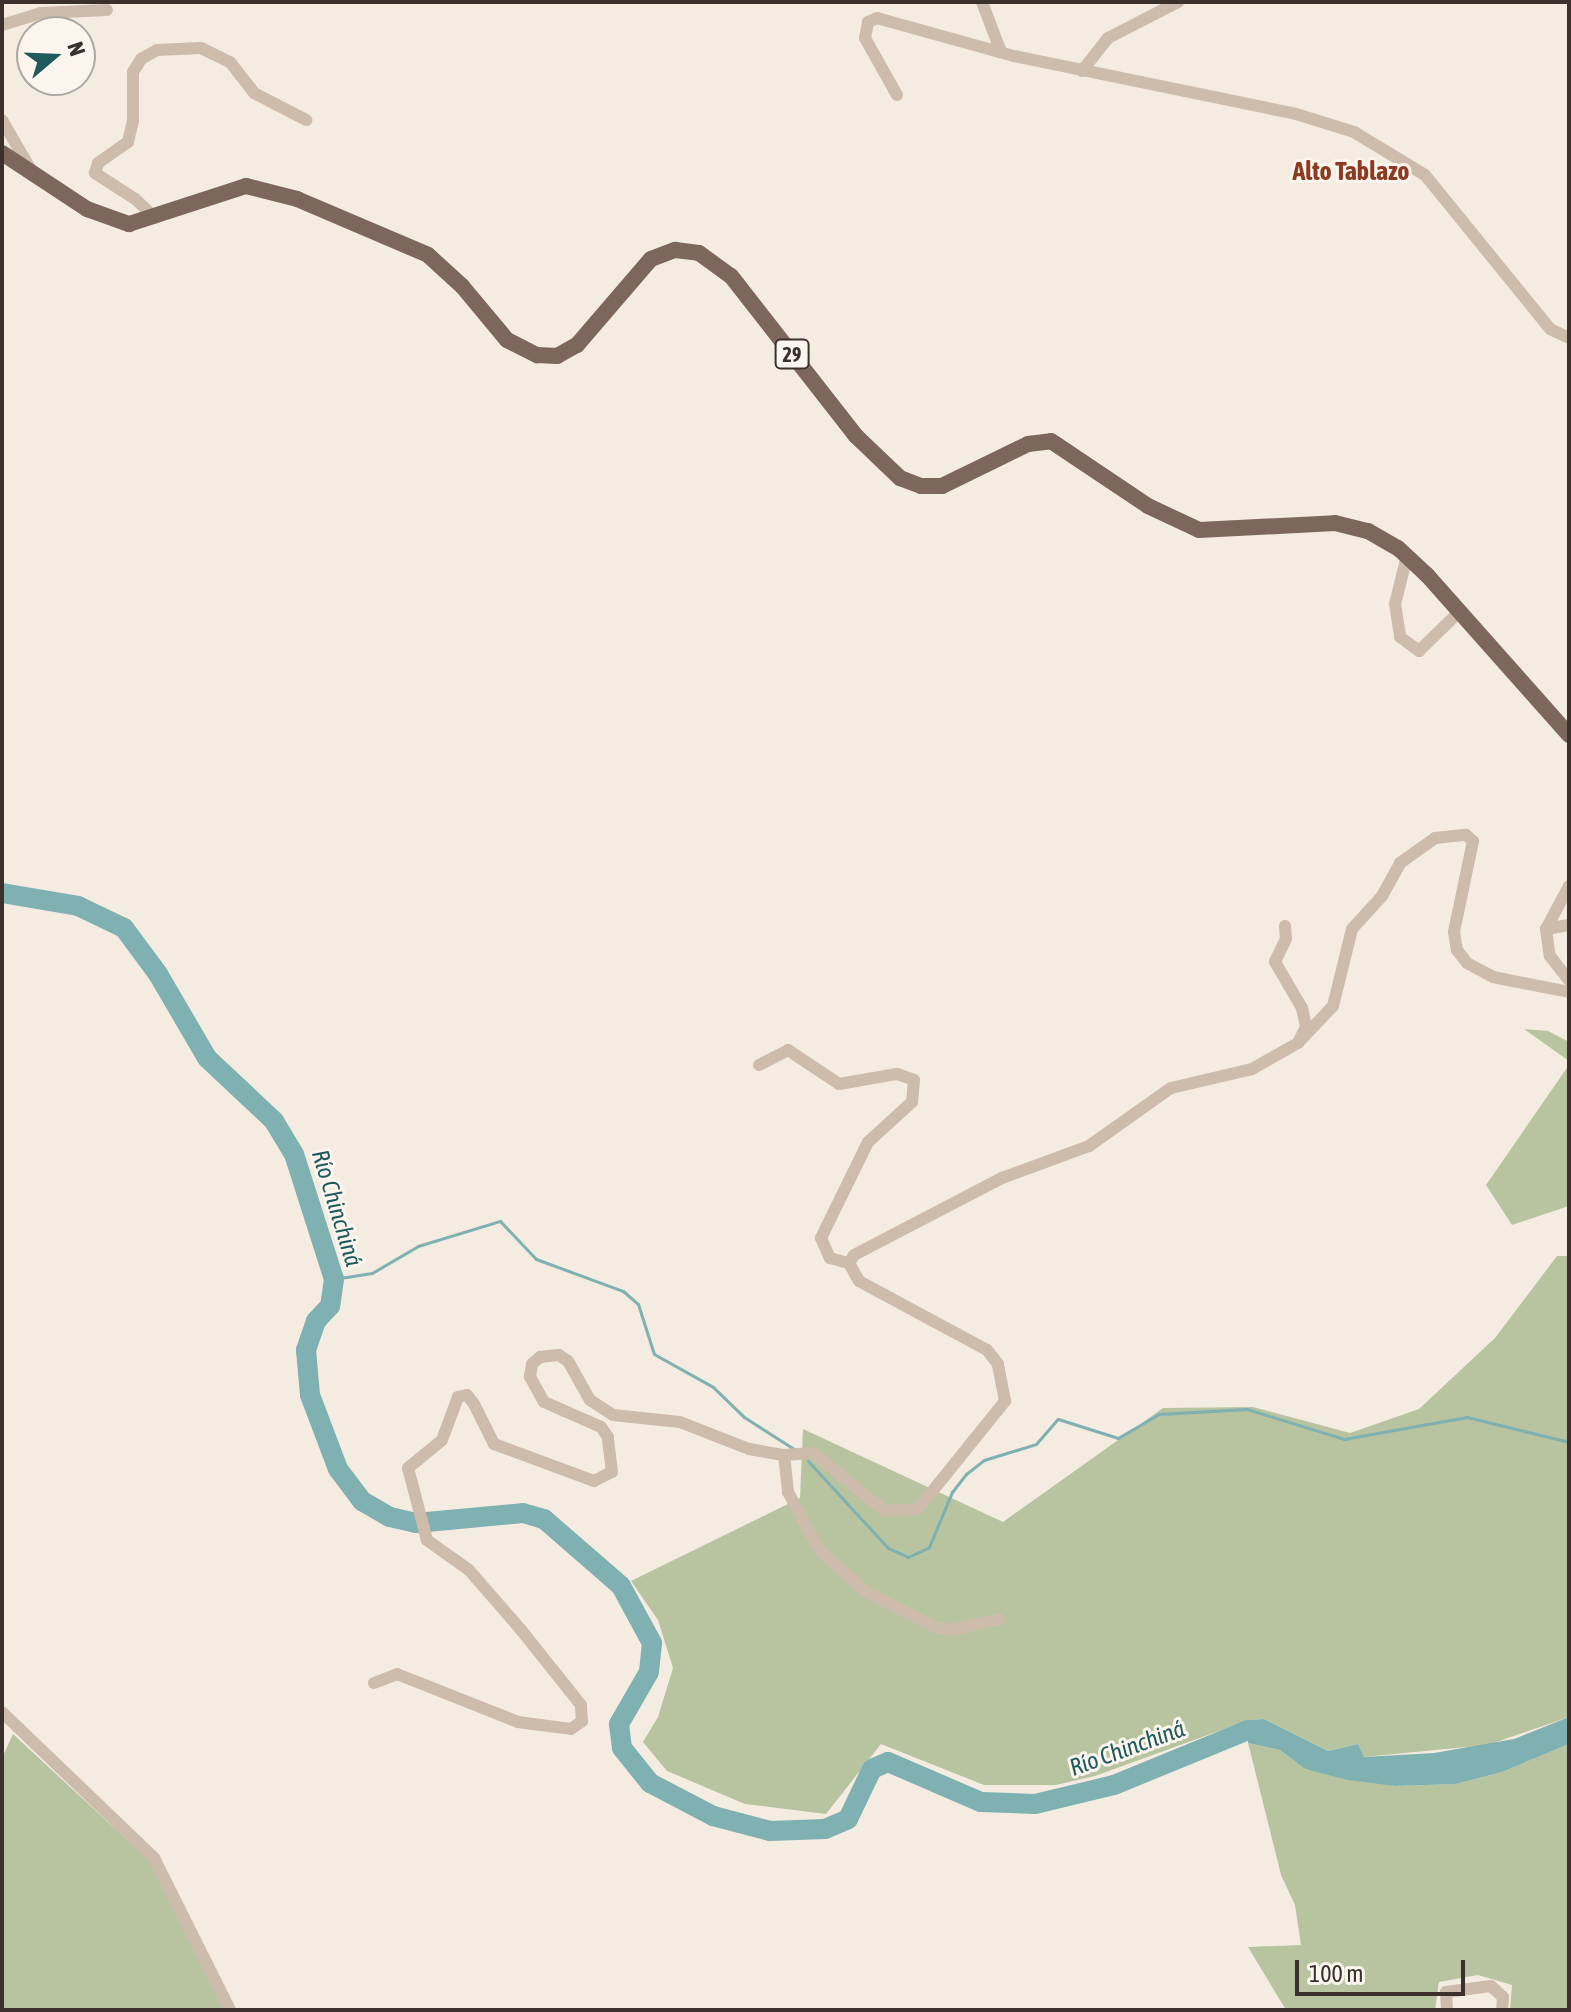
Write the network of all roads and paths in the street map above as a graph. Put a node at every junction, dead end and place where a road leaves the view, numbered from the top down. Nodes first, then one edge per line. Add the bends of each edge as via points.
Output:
1 (982, 2) edge
2 (1178, 2) edge
3 (107, 10) dead end
4 (2, 25) edge
5 (1001, 52) junction
6 (1082, 71) junction
7 (897, 95) dead end
8 (2, 120) edge
9 (306, 120) dead end
10 (2, 153) edge
11 (33, 173) junction
12 (155, 218) junction
13 (1569, 338) edge
14 (1407, 556) junction
15 (1459, 612) junction
16 (1569, 735) edge
17 (1569, 886) edge
18 (1569, 925) edge
19 (1285, 926) dead end
20 (1546, 929) junction
21 (1569, 980) edge
22 (1569, 992) edge
23 (1298, 1043) junction
24 (759, 1065) dead end
25 (849, 1263) junction
26 (784, 1455) junction
27 (999, 1619) dead end
28 (374, 1683) dead end
29 (2, 1712) edge
30 (230, 2010) edge
31 (1447, 2010) edge
32 (1502, 2010) edge

1 - 5 street
2 - 6 street via 1108,38
3 - 4 street via 41,13
5 - 6 street
5 - 7 street via 877,18 868,22 865,38
6 - 13 street via 1296,114 1389,150 1425,175 1550,329
8 - 11 street
9 - 12 street via 254,93 230,62 201,48 157,50 141,59 133,72 128,142 98,163 95,173
10 - 11 main road, 29
11 - 12 main road, 29 via 112,220 129,224
12 - 14 main road, 29 via 246,186 297,199 428,255 507,340 547,356 577,345 651,259 675,250 699,253 731,276 868,450 910,484 951,484 1028,444 1051,441 1148,506 1199,530 1335,523 1368,531
14 - 15 main road, 29
14 - 15 street via 1395,604 1400,637 1419,651
15 - 16 main road, 29
17 - 20 street
18 - 20 street
19 - 23 street via 1286,939 1275,962 1302,1008 1306,1027
20 - 21 street via 1550,956
22 - 23 street via 1493,977 1467,963 1457,950 1454,932 1473,841 1466,835 1435,838 1400,863 1382,896 1352,929 1333,1006
23 - 25 street via 1252,1069 1171,1088 1089,1146 1035,1163 955,1201 929,1220 854,1255
24 - 25 street via 788,1050 839,1084 897,1074 914,1080 912,1102 868,1142 821,1238 830,1258
25 - 26 street via 859,1281 987,1350 998,1364 1005,1401 927,1498 906,1514 885,1511 814,1455
26 - 27 street via 783,1476 799,1518 840,1574 935,1627 951,1630
26 - 28 street via 749,1449 680,1422 613,1415 590,1400 568,1361 550,1355 532,1364 535,1391 555,1411 601,1427 615,1461 605,1480 582,1478 494,1444 467,1395 454,1404 442,1440 408,1468 427,1540 469,1570 522,1631 581,1705 582,1721 571,1729 518,1722 397,1674
29 - 30 street via 154,1858
31 - 32 street via 1446,1992 1499,1989

